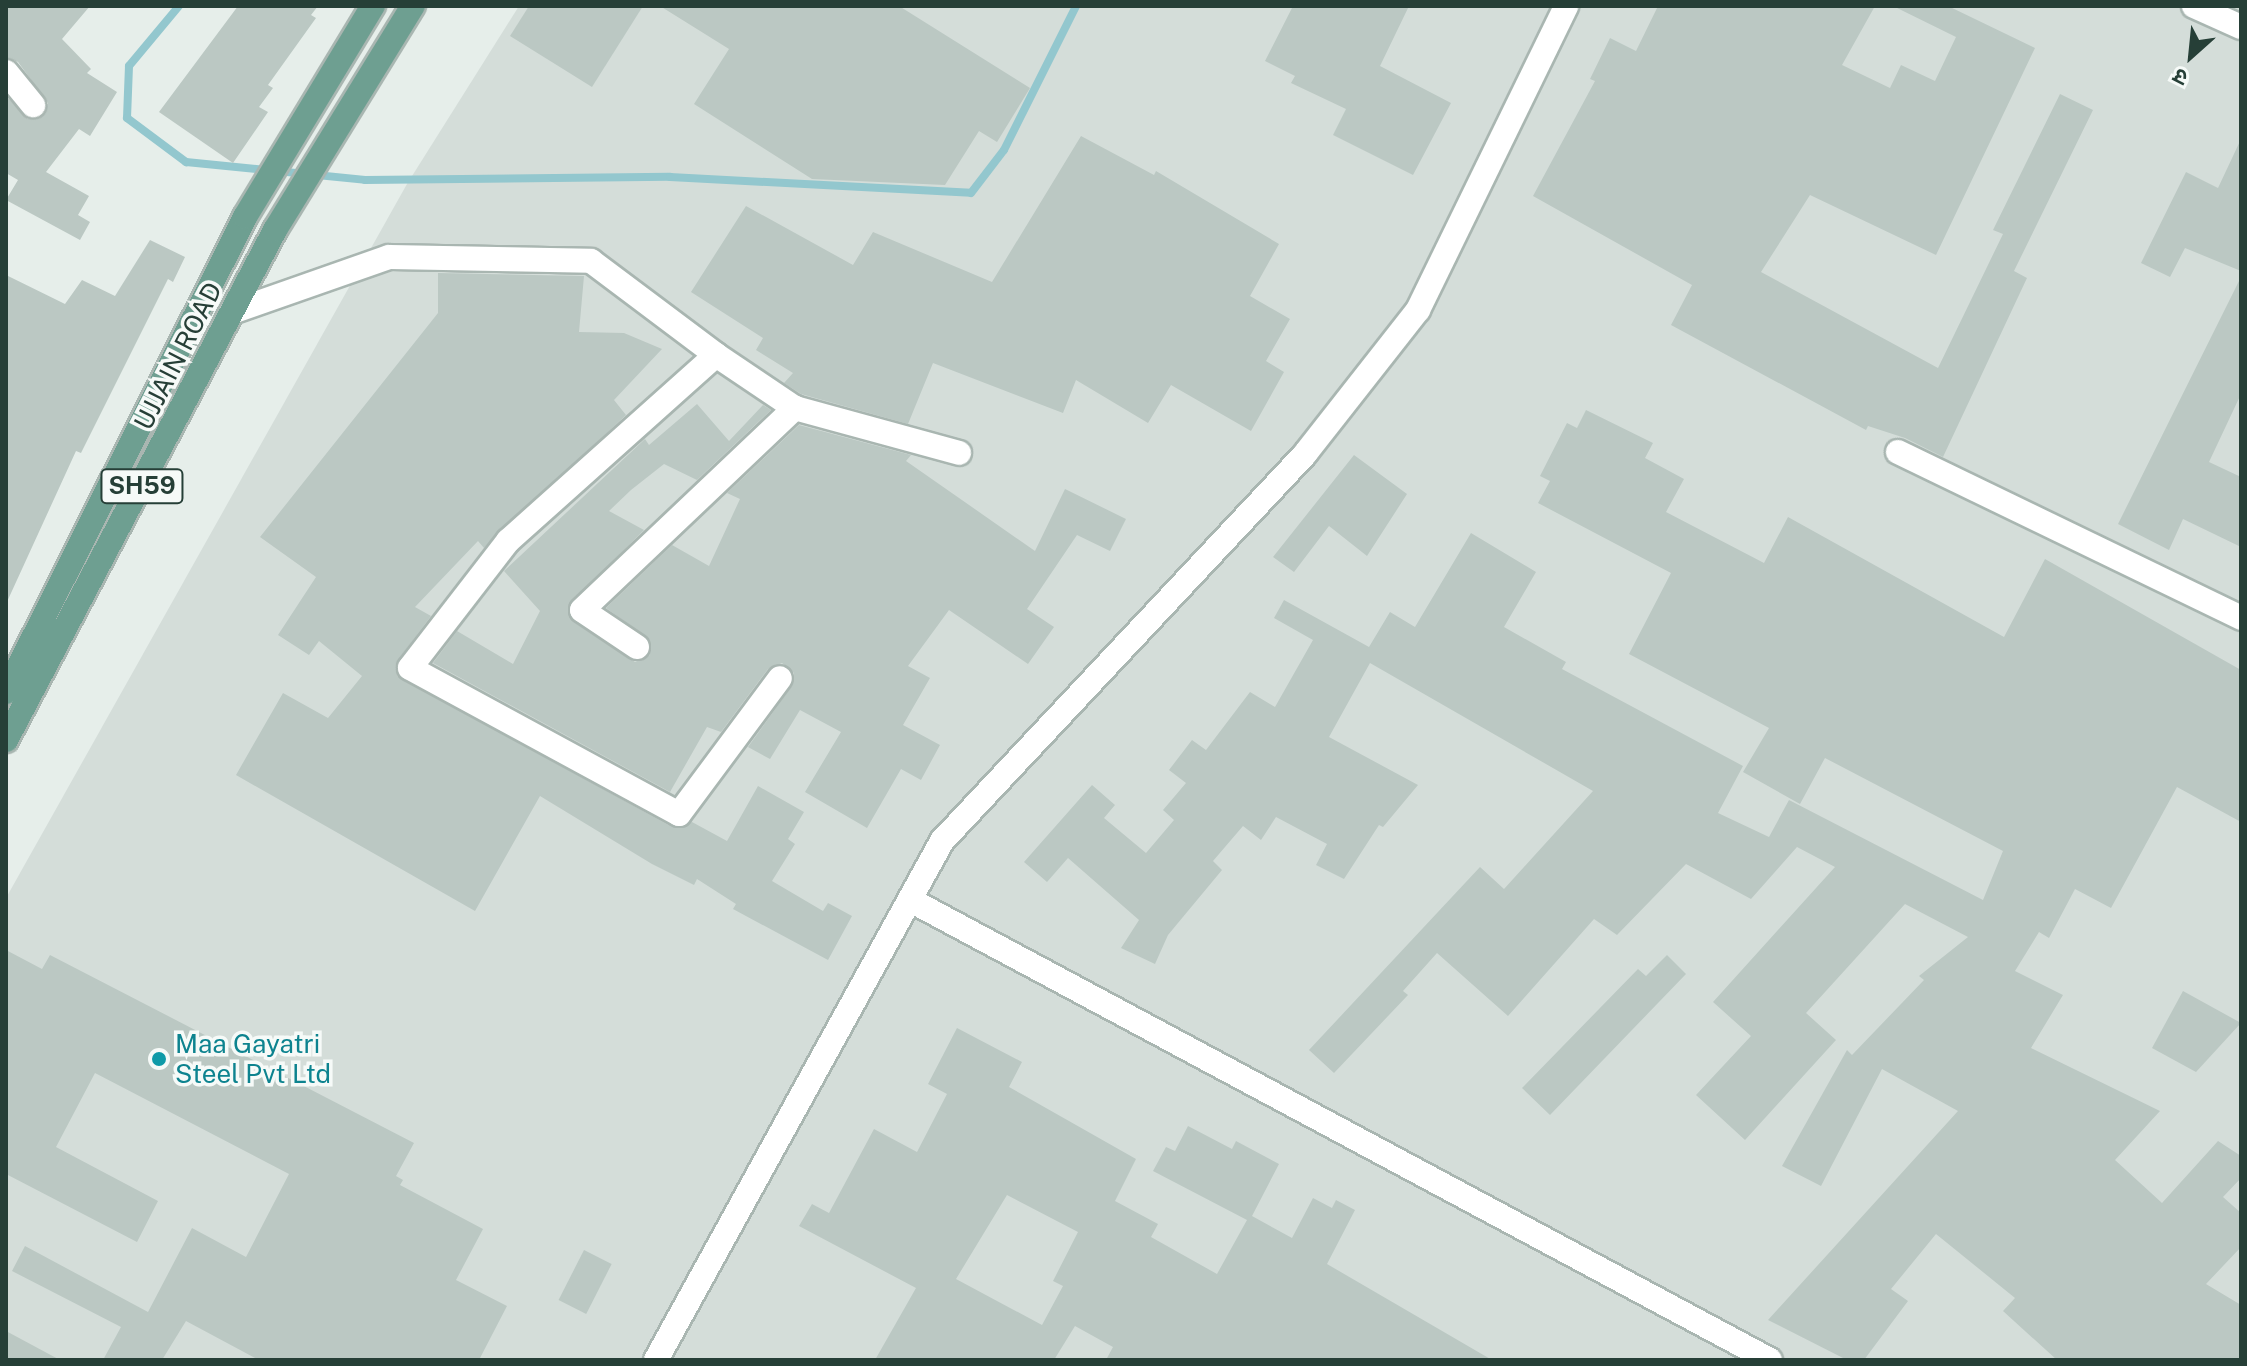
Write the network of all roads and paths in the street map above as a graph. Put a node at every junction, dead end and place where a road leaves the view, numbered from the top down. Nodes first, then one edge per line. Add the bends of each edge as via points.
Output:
1 (373, 6) edge
2 (413, 6) edge
3 (1566, 6) edge
4 (2194, 6) edge
5 (2241, 27) edge
6 (6, 72) edge
7 (33, 105) dead end
8 (232, 312) junction
9 (716, 355) junction
10 (795, 408) junction
11 (1898, 452) dead end
12 (959, 453) dead end
13 (2241, 618) edge
14 (637, 647) dead end
15 (780, 678) dead end
16 (10, 679) edge
17 (6, 740) edge
18 (912, 901) junction
19 (656, 1360) edge
20 (1770, 1360) edge

1 - 16 main road, UJJAIN ROAD / SH59 via 245,217
2 - 8 main road, UJJAIN ROAD / SH59 via 321,151
3 - 18 street via 1418,310 1305,454 942,841
4 - 5 street
6 - 7 street
8 - 9 street via 389,257 591,261
8 - 17 main road, UJJAIN ROAD / SH59
9 - 10 street
9 - 15 street via 508,541 410,668 679,814
10 - 12 street
10 - 14 street via 582,610
11 - 13 street
18 - 19 street
18 - 20 street

